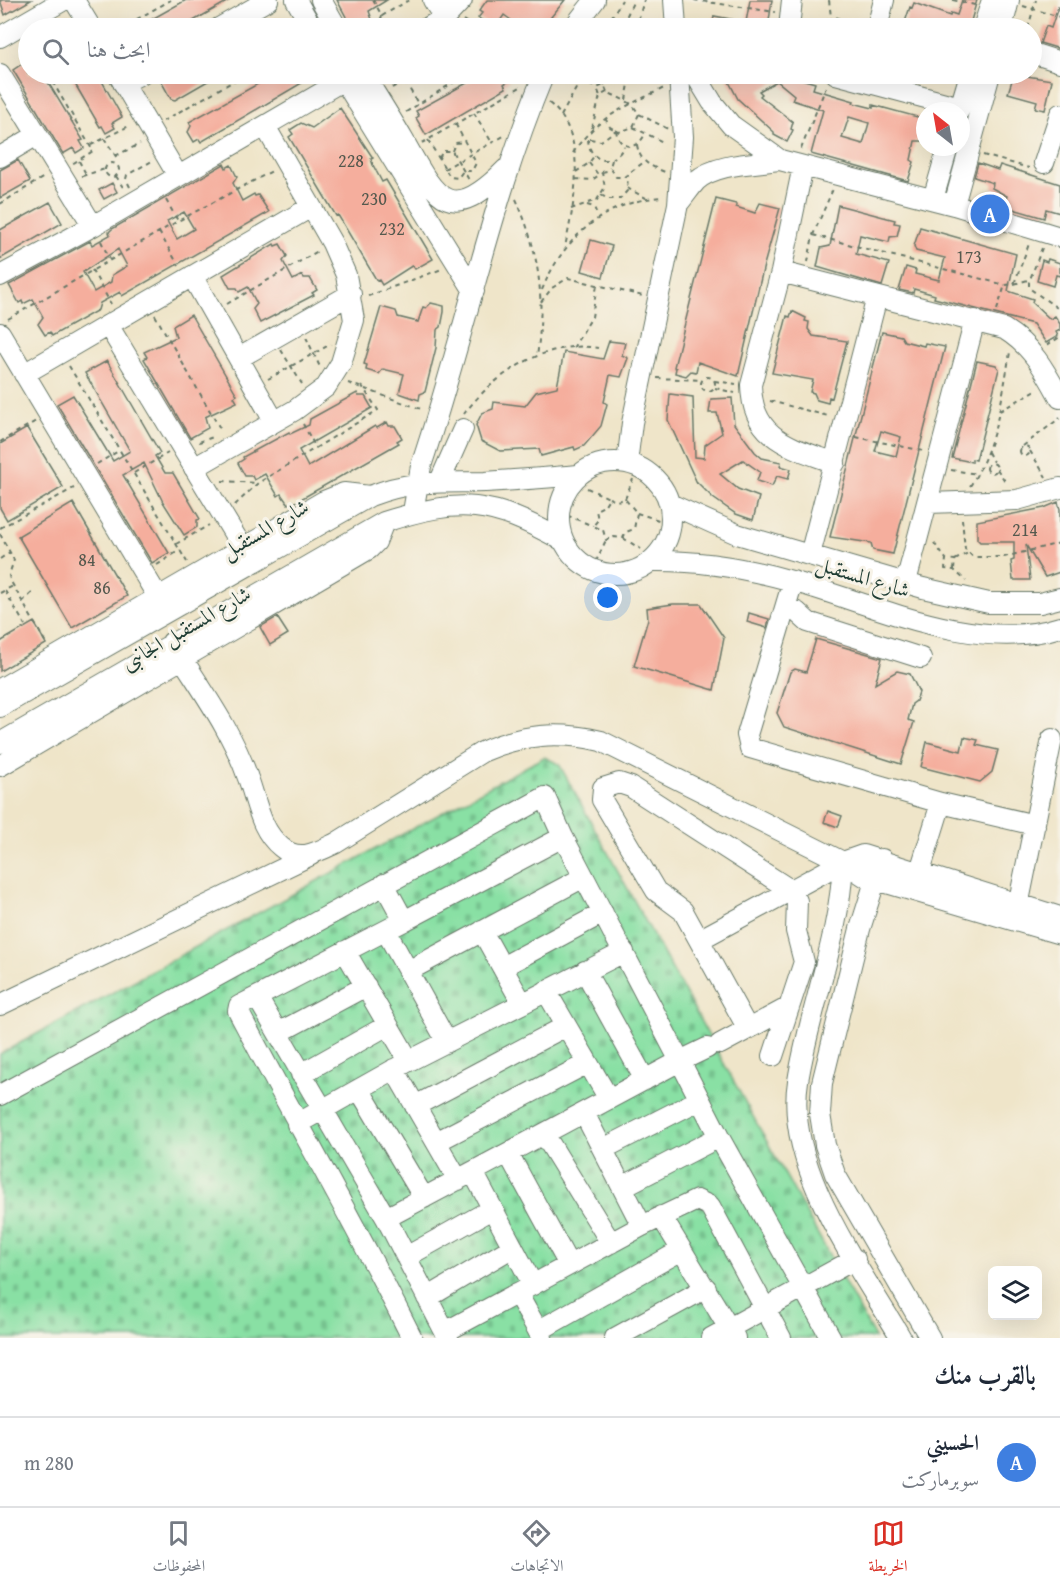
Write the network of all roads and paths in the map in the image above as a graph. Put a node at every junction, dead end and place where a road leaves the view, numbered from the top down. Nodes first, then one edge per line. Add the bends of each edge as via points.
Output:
1 (64, 0) edge
2 (74, 0) edge
3 (171, 0) edge
4 (268, 0) edge
5 (296, 0) edge
6 (321, 0) edge
7 (373, 0) edge
8 (409, 0) edge
9 (433, 0) edge
10 (462, 0) edge
11 (595, 0) edge
12 (622, 0) edge
13 (634, 0) edge
14 (644, 0) edge
15 (674, 0) edge
16 (694, 0) edge
17 (829, 0) edge
18 (884, 0) edge
19 (953, 0) edge
20 (1035, 0) edge
21 (1000, 3) edge
22 (1033, 8) junction
23 (790, 14) edge
24 (382, 16) joint
25 (831, 17) joint
26 (1060, 17) edge
27 (33, 18) edge
28 (85, 18) edge
29 (139, 18) edge
30 (236, 18) edge
31 (306, 18) edge
32 (331, 18) edge
33 (435, 18) edge
34 (441, 18) edge
35 (581, 18) edge
36 (612, 18) edge
37 (626, 18) edge
38 (639, 18) edge
39 (675, 18) edge
40 (840, 18) edge
41 (880, 18) edge
42 (990, 18) edge
43 (1001, 18) edge
44 (1030, 18) edge
45 (18, 27) edge
46 (0, 37) edge
47 (1042, 56) edge
48 (1060, 62) edge
49 (0, 74) edge
50 (54, 84) edge
51 (124, 84) edge
52 (228, 84) edge
53 (335, 84) edge
54 (355, 84) edge
55 (358, 84) edge
56 (407, 84) edge
57 (449, 84) edge
58 (526, 84) edge
59 (540, 84) edge
60 (588, 84) edge
61 (629, 84) edge
62 (669, 84) edge
63 (684, 84) edge
64 (693, 84) edge
65 (830, 84) edge
66 (882, 84) edge
67 (967, 84) edge
68 (987, 84) edge
69 (578, 85) edge
70 (604, 85) joint
71 (597, 88) junction
72 (608, 92) junction
73 (536, 93) junction
74 (600, 96) junction
75 (626, 101) junction
76 (417, 102) junction
77 (937, 102) edge
78 (961, 102) edge
79 (632, 104) junction
80 (474, 112) junction
81 (639, 114) junction
82 (1060, 114) edge
83 (561, 116) junction
84 (605, 118) junction
85 (393, 122) junction
86 (455, 123) junction
87 (153, 125) junction
88 (265, 126) junction
89 (633, 127) junction
90 (521, 128) junction
91 (592, 128) junction
92 (616, 130) junction
93 (645, 134) junction
94 (37, 135) junction
95 (584, 137) junction
96 (104, 138) junction
97 (428, 139) junction
98 (588, 139) junction
99 (492, 141) junction
100 (466, 143) junction
101 (683, 143) junction
102 (970, 144) edge
103 (91, 145) junction
104 (637, 145) junction
105 (624, 146) junction
106 (409, 150) junction
107 (452, 151) junction
108 (970, 151) edge
109 (472, 153) junction
110 (573, 153) junction
111 (165, 154) junction
112 (594, 156) junction
113 (945, 156) edge
114 (967, 156) edge
115 (0, 157) edge
116 (117, 158) junction
117 (439, 159) junction
118 (79, 160) junction
119 (612, 160) junction
120 (458, 161) junction
121 (644, 162) junction
122 (590, 163) junction
123 (793, 163) junction
124 (286, 164) junction
125 (116, 165) junction
126 (1037, 166) joint
127 (610, 167) junction
128 (105, 169) junction
129 (444, 169) junction
130 (463, 171) junction
131 (506, 172) junction
132 (575, 172) junction
133 (602, 173) junction
134 (86, 174) junction
135 (62, 175) junction
136 (628, 175) junction
137 (839, 175) junction
138 (178, 176) junction
139 (425, 179) junction
140 (575, 179) junction
141 (158, 187) junction
142 (627, 188) junction
143 (679, 192) junction
144 (601, 195) junction
145 (478, 196) junction
146 (137, 199) junction
147 (646, 199) junction
148 (933, 199) junction
149 (0, 204) edge
150 (587, 205) junction
151 (954, 205) junction
152 (311, 207) junction
153 (572, 209) junction
154 (598, 218) junction
155 (178, 221) junction
156 (93, 226) junction
157 (159, 232) junction
158 (1047, 234) edge
159 (813, 235) junction
160 (332, 243) junction
161 (565, 247) junction
162 (110, 260) junction
163 (458, 263) junction
164 (92, 270) junction
165 (781, 272) junction
166 (0, 276) edge
167 (806, 277) junction
168 (189, 278) junction
169 (1031, 279) junction
170 (1014, 284) junction
171 (597, 285) junction
172 (1005, 285) junction
173 (474, 291) junction
174 (540, 292) junction
175 (877, 297) junction
176 (352, 298) junction
177 (657, 299) junction
178 (147, 302) junction
179 (541, 302) junction
180 (224, 305) dead end
181 (1060, 310) edge
182 (114, 322) junction
183 (984, 322) junction
184 (0, 324) edge
185 (298, 324) junction
186 (351, 332) junction
187 (0, 333) edge
188 (1013, 334) junction
189 (274, 338) junction
190 (573, 348) junction
191 (598, 348) dead end
192 (316, 352) junction
193 (61, 353) junction
194 (537, 357) junction
195 (238, 358) junction
196 (291, 367) junction
197 (24, 374) junction
198 (642, 377) junction
199 (702, 380) junction
200 (715, 381) junction
201 (362, 386) junction
202 (255, 387) junction
203 (715, 388) junction
204 (1055, 390) edge
205 (751, 391) junction
206 (316, 394) junction
207 (1000, 411) junction
208 (48, 414) junction
209 (438, 415) junction
210 (1060, 418) edge
211 (274, 421) junction
212 (461, 424) joint
213 (845, 428) junction
214 (0, 442) edge
215 (1023, 446) junction
216 (181, 447) junction
217 (316, 447) junction
218 (120, 450) junction
219 (1030, 451) junction
220 (988, 452) junction
221 (940, 461) junction
222 (835, 463) junction
223 (994, 464) dead end
224 (632, 465) junction
225 (134, 473) junction
226 (197, 474) junction
227 (978, 474) junction
228 (85, 476) junction
229 (575, 479) junction
230 (440, 481) junction
231 (418, 482) junction
232 (258, 483) junction
233 (1057, 489) edge
234 (370, 496) junction
235 (609, 498) junction
236 (625, 499) junction
237 (960, 502) junction
238 (928, 503) junction
239 (670, 504) junction
240 (559, 512) junction
241 (413, 513) junction
242 (636, 513) junction
243 (223, 517) junction
244 (671, 524) junction
245 (593, 526) junction
246 (0, 528) edge
247 (0, 534) edge
248 (623, 538) junction
249 (562, 540) junction
250 (606, 540) junction
251 (1060, 543) edge
252 (176, 544) junction
253 (242, 547) junction
254 (180, 550) junction
255 (10, 552) junction
256 (968, 553) junction
257 (810, 555) junction
258 (0, 559) edge
259 (653, 560) junction
260 (955, 560) junction
261 (592, 570) junction
262 (144, 573) junction
263 (194, 575) junction
264 (793, 581) junction
265 (906, 582) junction
266 (13, 586) junction
267 (5, 591) junction
268 (34, 591) dead end
269 (0, 593) edge
270 (158, 597) junction
271 (1060, 598) edge
272 (22, 602) junction
273 (785, 608) junction
274 (26, 625) dead end
275 (1060, 627) edge
276 (177, 650) junction
277 (54, 657) junction
278 (921, 658) dead end
279 (83, 660) junction
280 (98, 685) junction
281 (0, 688) edge
282 (0, 707) edge
283 (50, 726) junction
284 (1052, 739) dead end
285 (0, 744) edge
286 (0, 766) edge
287 (941, 803) junction
288 (1035, 825) junction
289 (563, 837) junction
290 (312, 855) junction
291 (882, 859) junction
292 (843, 862) junction
293 (920, 872) junction
294 (584, 877) junction
295 (875, 880) junction
296 (384, 884) junction
297 (795, 896) junction
298 (1018, 906) junction
299 (603, 913) junction
300 (1060, 917) edge
301 (404, 921) junction
302 (386, 930) junction
303 (482, 931) junction
304 (1060, 934) edge
305 (702, 946) junction
306 (345, 951) junction
307 (624, 952) junction
308 (502, 967) junction
309 (408, 971) junction
310 (585, 972) junction
311 (366, 986) junction
312 (546, 991) junction
313 (257, 997) junction
314 (522, 1003) junction
315 (0, 1005) edge
316 (789, 1007) junction
317 (388, 1025) junction
318 (566, 1026) junction
319 (748, 1029) junction
320 (278, 1033) junction
321 (447, 1042) junction
322 (773, 1056) dead end
323 (680, 1061) junction
324 (588, 1063) junction
325 (402, 1065) junction
326 (301, 1074) junction
327 (645, 1080) junction
328 (359, 1089) junction
329 (0, 1095) edge
330 (609, 1100) junction
331 (699, 1100) junction
332 (415, 1106) junction
333 (322, 1110) junction
334 (584, 1113) junction
335 (297, 1124) junction
336 (544, 1134) junction
337 (719, 1137) junction
338 (436, 1142) junction
339 (603, 1149) junction
340 (508, 1153) junction
341 (466, 1176) junction
342 (622, 1187) junction
343 (424, 1198) junction
344 (492, 1209) junction
345 (661, 1216) junction
346 (386, 1218) junction
347 (642, 1226) junction
348 (611, 1243) junction
349 (513, 1247) junction
350 (682, 1250) junction
351 (406, 1257) junction
352 (855, 1259) junction
353 (569, 1265) junction
354 (805, 1287) junction
355 (706, 1288) junction
356 (525, 1289) junction
357 (427, 1298) junction
358 (765, 1309) junction
359 (732, 1333) edge
360 (540, 1334) edge
361 (447, 1335) edge
362 (412, 1338) edge
363 (615, 1338) edge
364 (711, 1338) edge
365 (781, 1338) edge
366 (831, 1338) edge
367 (901, 1338) edge
368 (930, 1338) edge

1 - 27 street
2 - 28 street
3 - 29 path
4 - 30 street
5 - 31 street
6 - 32 street
7 - 24 path
8 - 24 path
9 - 33 street
10 - 34 street
11 - 35 street
12 - 36 path
13 - 37 path
14 - 38 path
15 - 39 street
16 - 23 path
17 - 25 path
18 - 41 street
19 - 21 path
20 - 22 path
21 - 22 path
21 - 42 street
21 - 43 street
22 - 26 path
22 - 44 path
25 - 40 path
45 - 46 street
47 - 48 street
49 - 94 street
50 - 103 path
51 - 87 street
52 - 87 path
53 - 88 street
54 - 163 street
55 - 85 street
56 - 76 path
57 - 76 path
58 - 80 path
59 - 73 street
60 - 71 path
61 - 75 path
62 - 79 path
63 - 101 street
64 - 123 street via 731,125
65 - 123 path
66 - 77 street
67 - 78 street
68 - 102 street
69 - 83 path
70 - 71 path
70 - 72 path
71 - 74 path
72 - 74 path
72 - 75 path
73 - 83 path
73 - 90 street
74 - 91 path
75 - 79 path
76 - 85 path
79 - 81 path
79 - 84 path
80 - 86 path
80 - 99 path
81 - 89 path
81 - 101 path
82 - 126 street
83 - 110 path
84 - 91 path
84 - 92 path
85 - 106 street
86 - 97 path
86 - 100 path
87 - 96 path
87 - 111 street
87 - 116 path
88 - 124 street
88 - 138 street
89 - 92 path
89 - 93 path
90 - 99 path
90 - 131 street
91 - 95 path
92 - 98 path via 601,141
92 - 105 path via 617,139
93 - 101 path
93 - 104 path
94 - 115 street
94 - 135 street
95 - 98 path
95 - 110 path
96 - 103 path
96 - 116 path
97 - 106 path
97 - 117 path
98 - 112 path
99 - 109 path
100 - 107 path via 455,143
100 - 109 path
101 - 143 street
103 - 118 path via 93,151
104 - 105 path
104 - 121 path
105 - 119 path
106 - 139 street
107 - 117 path via 443,151
107 - 120 path
108 - 126 path
109 - 120 path
109 - 130 path via 475,168
110 - 132 path
111 - 138 street
111 - 146 path via 125,176
112 - 119 path
112 - 122 path
113 - 148 street
114 - 151 street
116 - 125 path
117 - 129 path
118 - 134 path
118 - 135 path
119 - 127 path
120 - 129 path
120 - 130 path
121 - 136 path
121 - 143 path
122 - 132 path
122 - 133 path via 592,170
123 - 137 street
123 - 143 street via 722,169 706,174
123 - 165 street
124 - 152 street
124 - 155 path
125 - 128 path via 110,163
125 - 128 path via 119,172 114,178 107,176
127 - 133 path
127 - 136 path via 616,177
128 - 134 path
129 - 130 path via 456,179
129 - 139 path
130 - 145 path
131 - 145 street
131 - 173 street
131 - 174 path via 538,260
132 - 140 path
133 - 140 path via 592,180
133 - 144 path via 605,187
134 - 135 path
135 - 149 path
135 - 156 street
136 - 142 path
137 - 148 street
137 - 159 path
138 - 141 street
139 - 145 street via 433,191 447,198
140 - 153 path
141 - 146 street
141 - 155 path
142 - 144 path via 617,200
142 - 147 path
143 - 147 path
143 - 177 street
144 - 150 path
146 - 156 street
147 - 154 path via 627,203
148 - 151 street
150 - 153 path
150 - 154 path via 594,207
151 - 158 street
152 - 160 street
152 - 168 street
153 - 161 path
154 - 161 path
155 - 157 path
156 - 162 path
156 - 166 street
157 - 162 path
157 - 168 path
158 - 169 path
158 - 170 path
159 - 167 path
159 - 172 path
160 - 176 street
160 - 180 path
161 - 174 path
162 - 164 path
163 - 173 street
163 - 176 path
164 - 182 path
164 - 184 path
165 - 167 street
165 - 205 street
167 - 175 street
168 - 178 street
168 - 195 street
169 - 170 path
169 - 181 path via 1031,291
170 - 172 path
171 - 177 path
171 - 179 path via 568,278 552,288
171 - 190 path via 592,317
172 - 183 path
173 - 209 street
174 - 179 path
175 - 183 street
175 - 213 street
176 - 185 street
176 - 186 street
177 - 198 street
178 - 182 street
178 - 216 path via 223,434
179 - 194 path
182 - 193 street
182 - 216 street
183 - 188 street
183 - 221 street
185 - 189 street
185 - 192 path
186 - 192 path
186 - 206 street
187 - 197 street
188 - 204 street via 1032,353
188 - 207 path
189 - 195 street
189 - 196 path
190 - 191 path
190 - 194 path
192 - 196 path
192 - 206 path
193 - 197 street
193 - 218 path
194 - 212 path via 498,379
195 - 202 street
196 - 202 path
196 - 206 path
197 - 208 street
198 - 199 path
198 - 224 street via 628,441
199 - 200 path via 707,376
199 - 203 path via 703,389 709,392
200 - 203 path
200 - 205 path
201 - 206 path
201 - 209 path
201 - 217 path via 378,410
202 - 211 street
203 - 205 path
204 - 207 path
205 - 213 path
205 - 222 street via 756,417 771,434 784,444
206 - 211 street
206 - 217 path
207 - 220 path
208 - 214 path
208 - 228 street
209 - 231 street
210 - 215 path
211 - 226 street
212 - 230 street
213 - 221 path
213 - 222 street
215 - 219 path
215 - 219 path via 1020,453 1026,456
216 - 225 path
216 - 226 street
217 - 232 path
218 - 225 path
218 - 228 path
219 - 233 path
220 - 223 path
220 - 227 path
221 - 227 path
221 - 238 street
222 - 257 street
224 - 229 street via 601,464
224 - 236 path
224 - 239 street via 658,482
225 - 252 path
226 - 232 path
226 - 243 street
227 - 237 path
228 - 246 path
228 - 262 street
229 - 230 street, شارع المستقبل
229 - 235 path
229 - 240 street via 565,491
230 - 231 street, شارع المستقبل
231 - 234 street, شارع المستقبل
231 - 241 street
232 - 243 path
233 - 237 street via 1017,501
234 - 253 street, شارع المستقبل الجانبى via 344,493
234 - 279 street, شارع المستقبل
235 - 236 path
235 - 245 path via 596,510 598,519
236 - 242 path
237 - 238 street
237 - 256 path
238 - 265 street
239 - 244 street
239 - 257 street, شارع المستقبل via 737,534
240 - 245 path
240 - 249 street
241 - 249 street via 447,506 506,511
241 - 276 street via 384,522
242 - 244 path
242 - 248 path via 634,529
243 - 252 path
243 - 253 street
244 - 259 street
245 - 250 path via 603,530
247 - 255 path
248 - 250 path
248 - 259 path
249 - 261 street via 574,558
250 - 261 path
251 - 256 path via 1004,557
252 - 254 path
253 - 263 street, شارع المستقبل الجانبى
254 - 262 path
254 - 263 path
255 - 258 path
255 - 266 path via 14,560 9,575
256 - 260 path
257 - 265 street, شارع المستقبل
259 - 261 street via 642,568 617,575
259 - 264 street, شارع المستقبل via 740,568
260 - 260 path via 946,559 945,569 954,570
262 - 270 street
263 - 270 street, شارع المستقبل الجانبى
264 - 273 street
264 - 275 street, شارع المستقبل via 936,625 981,633 1031,633
265 - 271 street, شارع المستقبل via 989,603 1040,603
266 - 267 path
266 - 272 path
267 - 269 path
267 - 274 path
268 - 272 path
270 - 277 street, شارع المستقبل الجانبى
272 - 277 path
273 - 278 street via 808,622
273 - 287 street via 747,735 750,748
276 - 280 street
276 - 283 street, شارع المستقبل الجانبى
276 - 290 street via 232,739 267,831 281,848 296,856
277 - 281 street, شارع المستقبل الجانبى
279 - 280 street
279 - 282 street, شارع المستقبل
280 - 283 street
283 - 285 street
283 - 286 street, شارع المستقبل الجانبى
284 - 288 street
287 - 288 street
287 - 293 street
288 - 298 street
289 - 294 street
289 - 296 street via 545,797
289 - 301 street
290 - 292 street via 482,752 512,740 553,734 601,741
290 - 315 street
291 - 292 street via 864,855
291 - 293 street
291 - 295 street
292 - 295 street
292 - 297 street
292 - 352 street via 835,926 798,1082 797,1106 803,1156 811,1180
293 - 298 street
294 - 299 street
294 - 303 street
295 - 304 street
295 - 368 street via 822,1083 820,1114 835,1174
296 - 301 street
296 - 329 street
297 - 305 street
297 - 305 street via 631,787 619,783 603,788 602,800 656,891 680,907
297 - 316 street via 796,931 804,962
298 - 300 street
299 - 307 street
299 - 308 street
301 - 302 street
302 - 306 street
302 - 309 street
303 - 308 street
303 - 309 street
305 - 319 street
306 - 311 street
306 - 313 street
307 - 310 street
307 - 323 street
308 - 314 street
309 - 321 street
310 - 312 street
310 - 327 street
311 - 317 street
311 - 320 street
312 - 314 street
312 - 318 street
313 - 320 street
313 - 335 street via 239,1006 238,1011
314 - 321 street
316 - 319 street
316 - 322 street
317 - 325 street
317 - 326 street
318 - 324 street
318 - 332 street
319 - 323 street
320 - 326 street
321 - 325 street
323 - 327 street
323 - 331 street
324 - 330 street
324 - 338 street
325 - 328 street
325 - 332 street
326 - 333 street
327 - 330 street
328 - 333 street
328 - 343 street
330 - 334 street
331 - 337 street
331 - 339 street
332 - 338 street
333 - 335 street
333 - 346 street
334 - 336 street
334 - 339 street
335 - 362 street via 364,1241
336 - 340 street
336 - 348 street
337 - 342 street
337 - 354 street
338 - 341 street
339 - 342 street
340 - 341 street
340 - 353 street
341 - 343 street
341 - 344 street
342 - 347 street
343 - 346 street
344 - 349 street
344 - 351 street
345 - 347 street
345 - 350 street
345 - 358 street via 697,1200 710,1206
346 - 351 street
347 - 348 street
348 - 353 street
349 - 356 street
349 - 357 street
350 - 355 street
350 - 360 street
351 - 357 street
352 - 354 street
352 - 367 street
353 - 356 street
354 - 358 street
354 - 366 street
355 - 359 street
355 - 363 street
356 - 360 street
356 - 361 street
357 - 361 street
358 - 359 street
358 - 365 street
359 - 364 street

